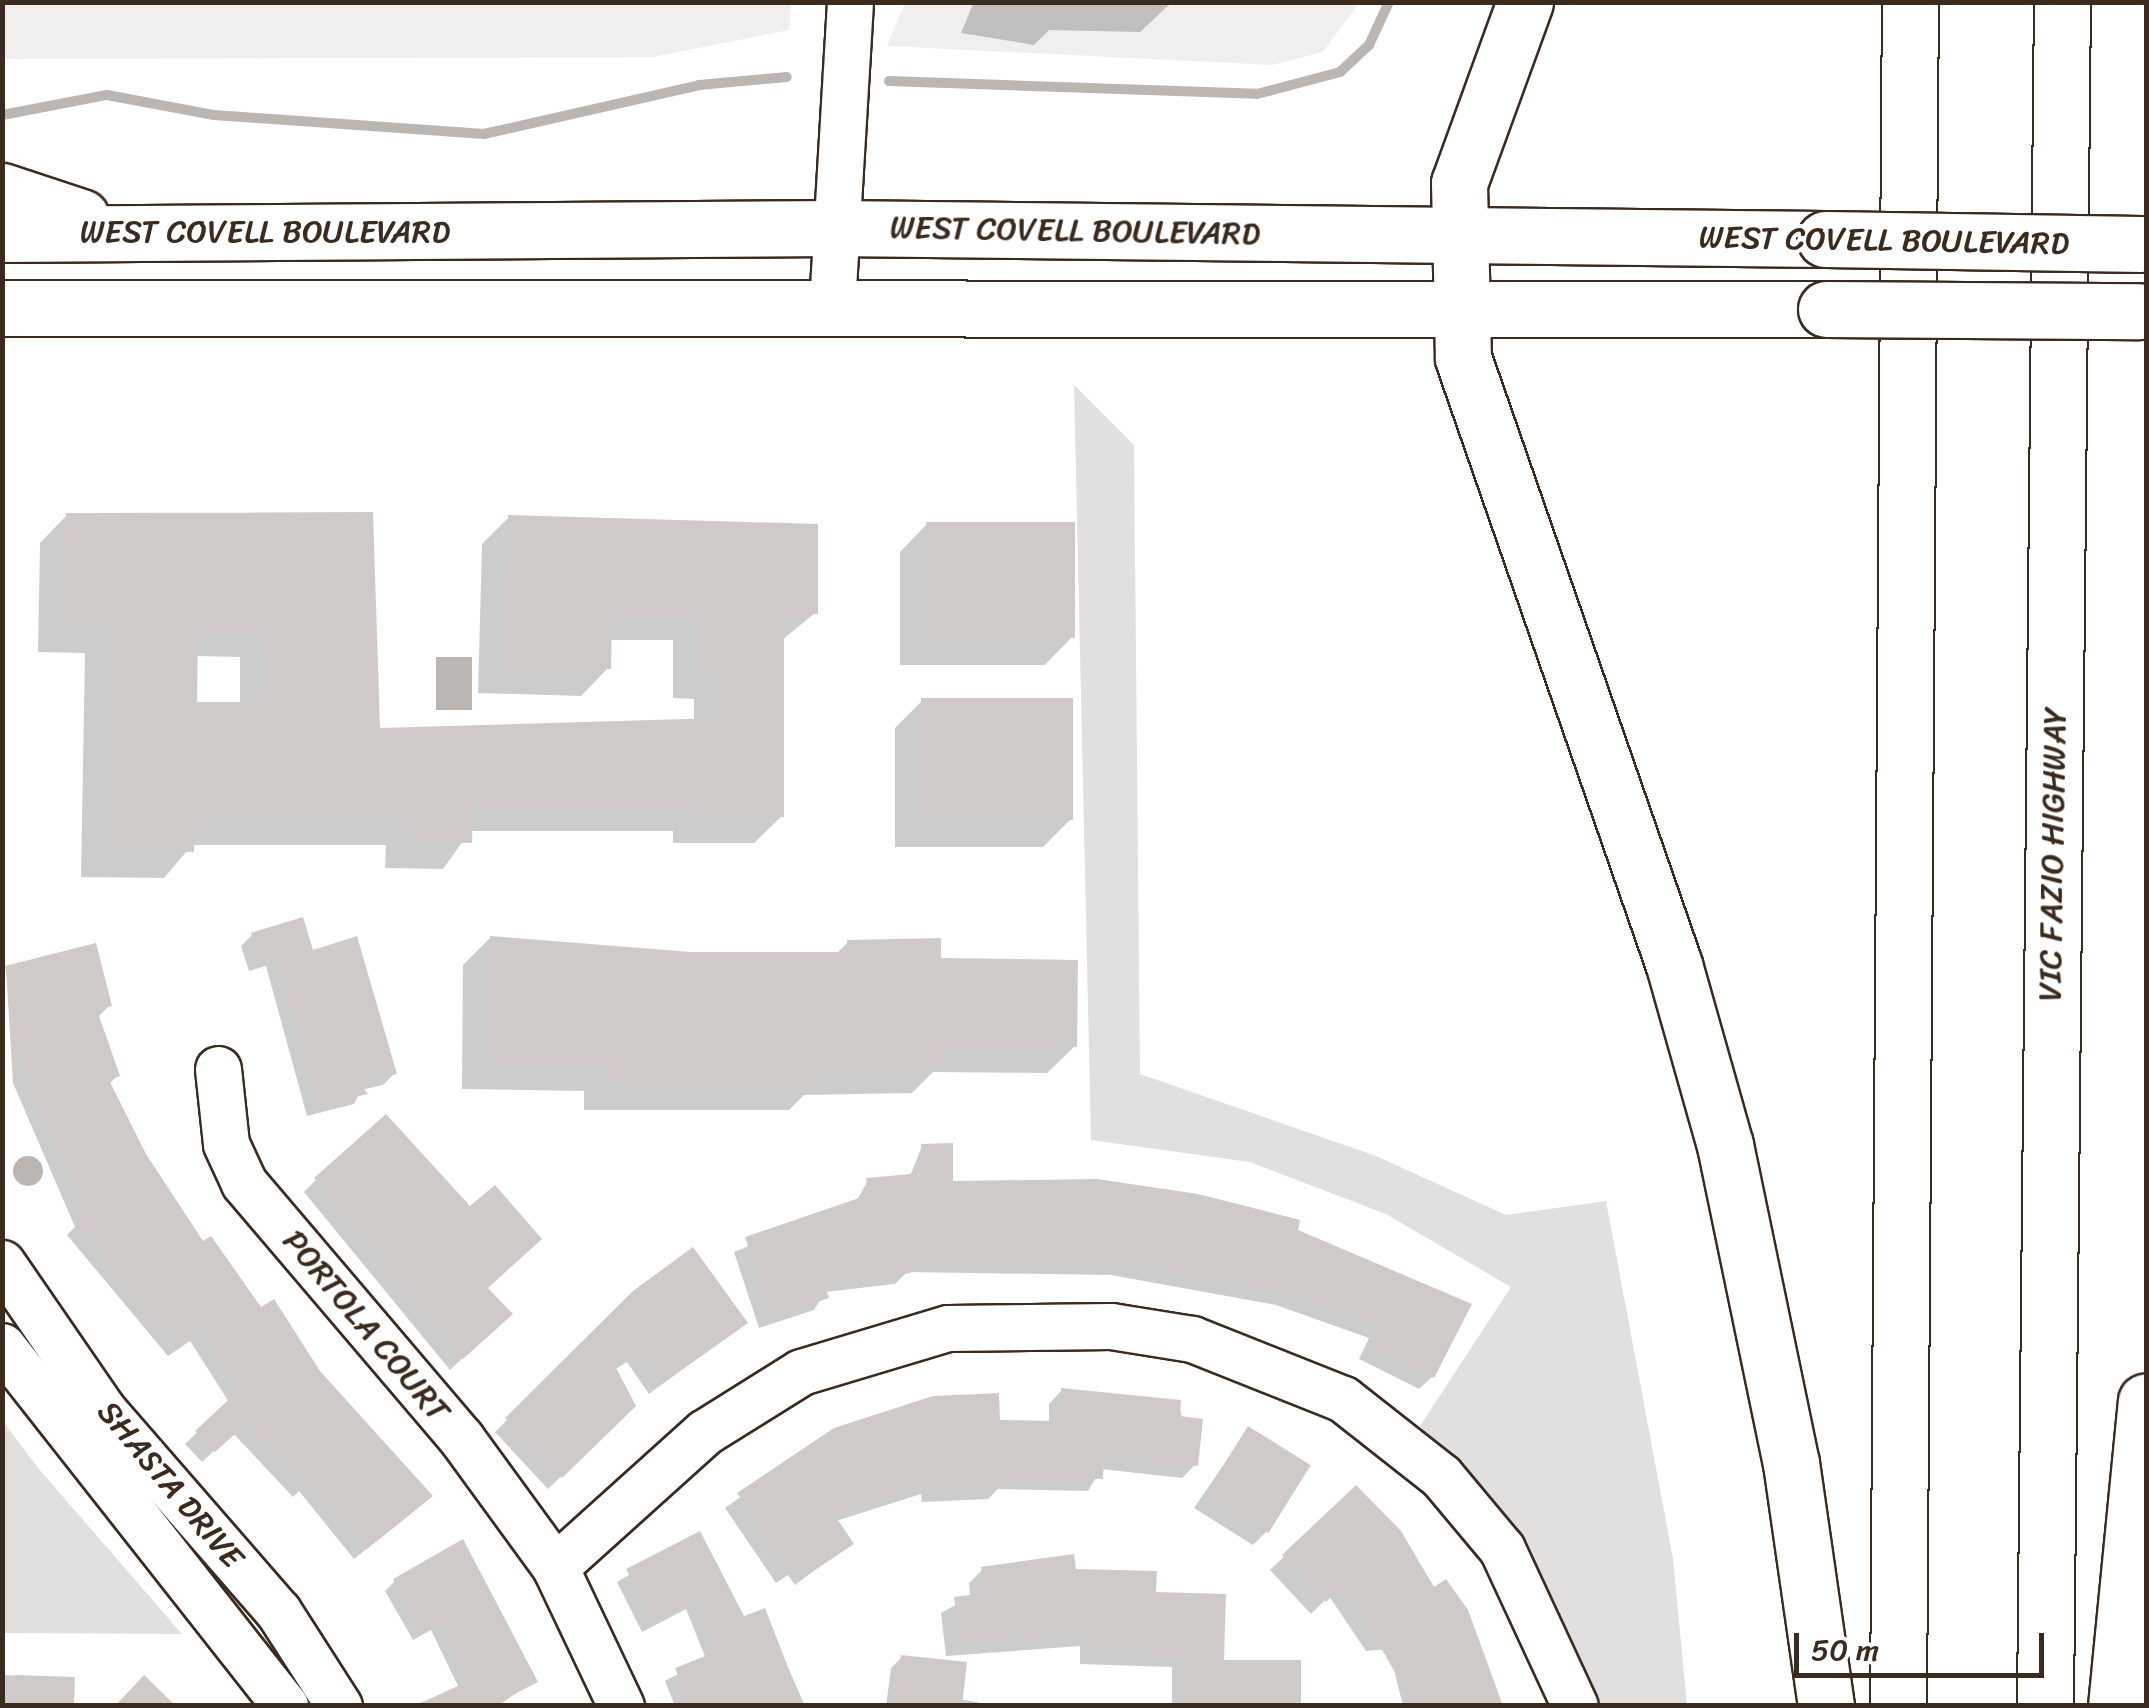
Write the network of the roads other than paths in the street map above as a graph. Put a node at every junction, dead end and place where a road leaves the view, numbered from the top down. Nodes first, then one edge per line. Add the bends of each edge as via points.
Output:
1 (850, 2) edge
2 (1525, 2) edge
3 (1910, 2) edge
4 (2062, 2) edge
5 (2, 191) edge
6 (833, 228) junction
7 (121, 232) junction
8 (2, 234) edge
9 (1456, 236) junction
10 (2144, 244) edge
11 (1458, 304) junction
12 (832, 305) junction
13 (2, 308) edge
14 (112, 309) junction
15 (2143, 311) edge
16 (2, 343) edge
17 (218, 1069) dead end
18 (2, 1264) edge
19 (2, 1346) edge
20 (2146, 1401) edge
21 (555, 1566) junction
22 (285, 1706) edge
23 (339, 1706) edge
24 (621, 1706) edge
25 (1575, 1706) edge
26 (1826, 1706) edge
27 (1898, 1706) edge
28 (2045, 1706) edge
29 (2116, 1706) edge

1 - 6 street
2 - 9 main road via 1465,162
3 - 27 main road
4 - 28 main road, VIC FAZIO HIGHWAY
5 - 7 main road
6 - 7 main road, WEST COVELL BOULEVARD
6 - 9 main road, WEST COVELL BOULEVARD
6 - 12 street
7 - 8 main road, WEST COVELL BOULEVARD
9 - 10 main road, WEST COVELL BOULEVARD, bridge
9 - 11 main road
11 - 12 main road, WEST COVELL BOULEVARD
11 - 15 main road, WEST COVELL BOULEVARD, bridge
11 - 26 main road via 1463,358 1674,964 1725,1145 1791,1463
12 - 14 main road, WEST COVELL BOULEVARD
13 - 14 main road, WEST COVELL BOULEVARD
14 - 16 main road
17 - 21 street, PORTOLA COURT via 226,1144 244,1183 461,1438
18 - 23 street, SHASTA DRIVE via 104,1410 278,1611
19 - 22 street, SHASTA DRIVE
20 - 29 main road
21 - 24 street, PORTOLA COURT
21 - 25 street via 706,1432 801,1372 948,1328 1111,1326 1192,1339 1342,1399 1442,1476 1502,1549

